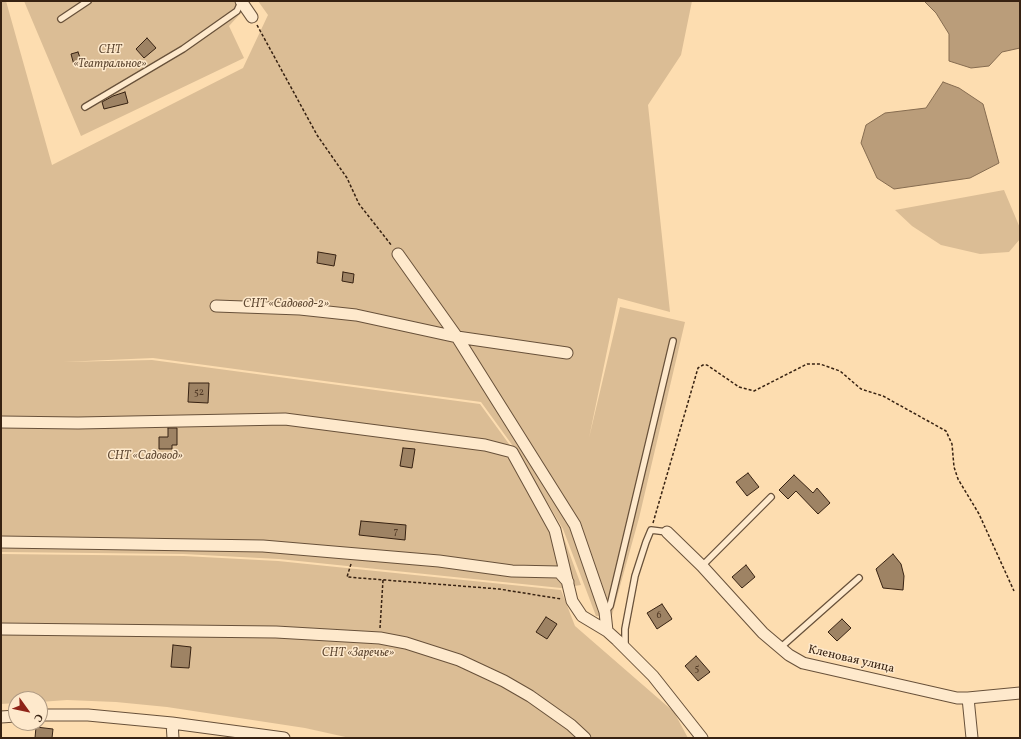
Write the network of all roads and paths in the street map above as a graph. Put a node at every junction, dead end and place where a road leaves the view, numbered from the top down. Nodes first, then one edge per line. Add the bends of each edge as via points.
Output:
1 (88, 1) edge
2 (241, 1) edge
3 (252, 17) joint
4 (61, 19) dead end
5 (85, 107) dead end
6 (398, 254) joint
7 (216, 306) dead end
8 (457, 337) junction
9 (673, 341) dead end
10 (567, 353) dead end
11 (1, 422) edge
12 (771, 497) dead end
13 (651, 530) junction
14 (667, 532) joint
15 (1, 542) edge
16 (354, 555) junction
17 (702, 566) junction
18 (860, 578) dead end
19 (383, 580) junction
20 (569, 583) junction
21 (1014, 591) dead end
22 (572, 601) junction
23 (605, 612) junction
24 (1, 630) edge
25 (607, 631) junction
26 (380, 638) junction
27 (625, 648) junction
28 (780, 648) junction
29 (1020, 693) edge
30 (968, 698) junction
31 (48, 715) edge
32 (172, 723) junction
33 (173, 738) edge
34 (284, 738) edge
35 (585, 738) edge
36 (702, 738) edge
37 (972, 738) edge

1 - 4 lane
2 - 3 street
2 - 5 lane via 237,11 183,49
3 - 6 path via 317,135 347,178 359,204
6 - 8 street
7 - 8 street via 300,309 356,315
8 - 10 street
8 - 23 street via 575,525
9 - 23 lane via 610,606
11 - 20 street via 285,419 485,445 512,452 555,530
12 - 17 lane
13 - 14 lane
13 - 21 path via 698,368 707,365 739,387 754,391 807,364 820,364 840,371 861,389 883,396 946,431 952,444 954,468 958,479 979,514
13 - 27 lane via 635,576 625,629
14 - 17 street, Кленовая улица
15 - 16 street via 227,544
16 - 19 path via 347,577
16 - 20 street via 439,561 512,571 559,572
17 - 28 street, Кленовая улица
18 - 28 lane
19 - 22 path via 499,589
19 - 26 path
20 - 22 street
22 - 25 street via 582,616
23 - 25 street
24 - 26 street via 276,632
25 - 27 street
26 - 35 street via 406,643 459,660 504,681 530,696
27 - 36 street via 653,676
28 - 30 street, Кленовая улица via 803,663 957,698
29 - 30 street, Кленовая улица
30 - 37 street
31 - 32 street via 88,715
32 - 33 street
32 - 34 street

